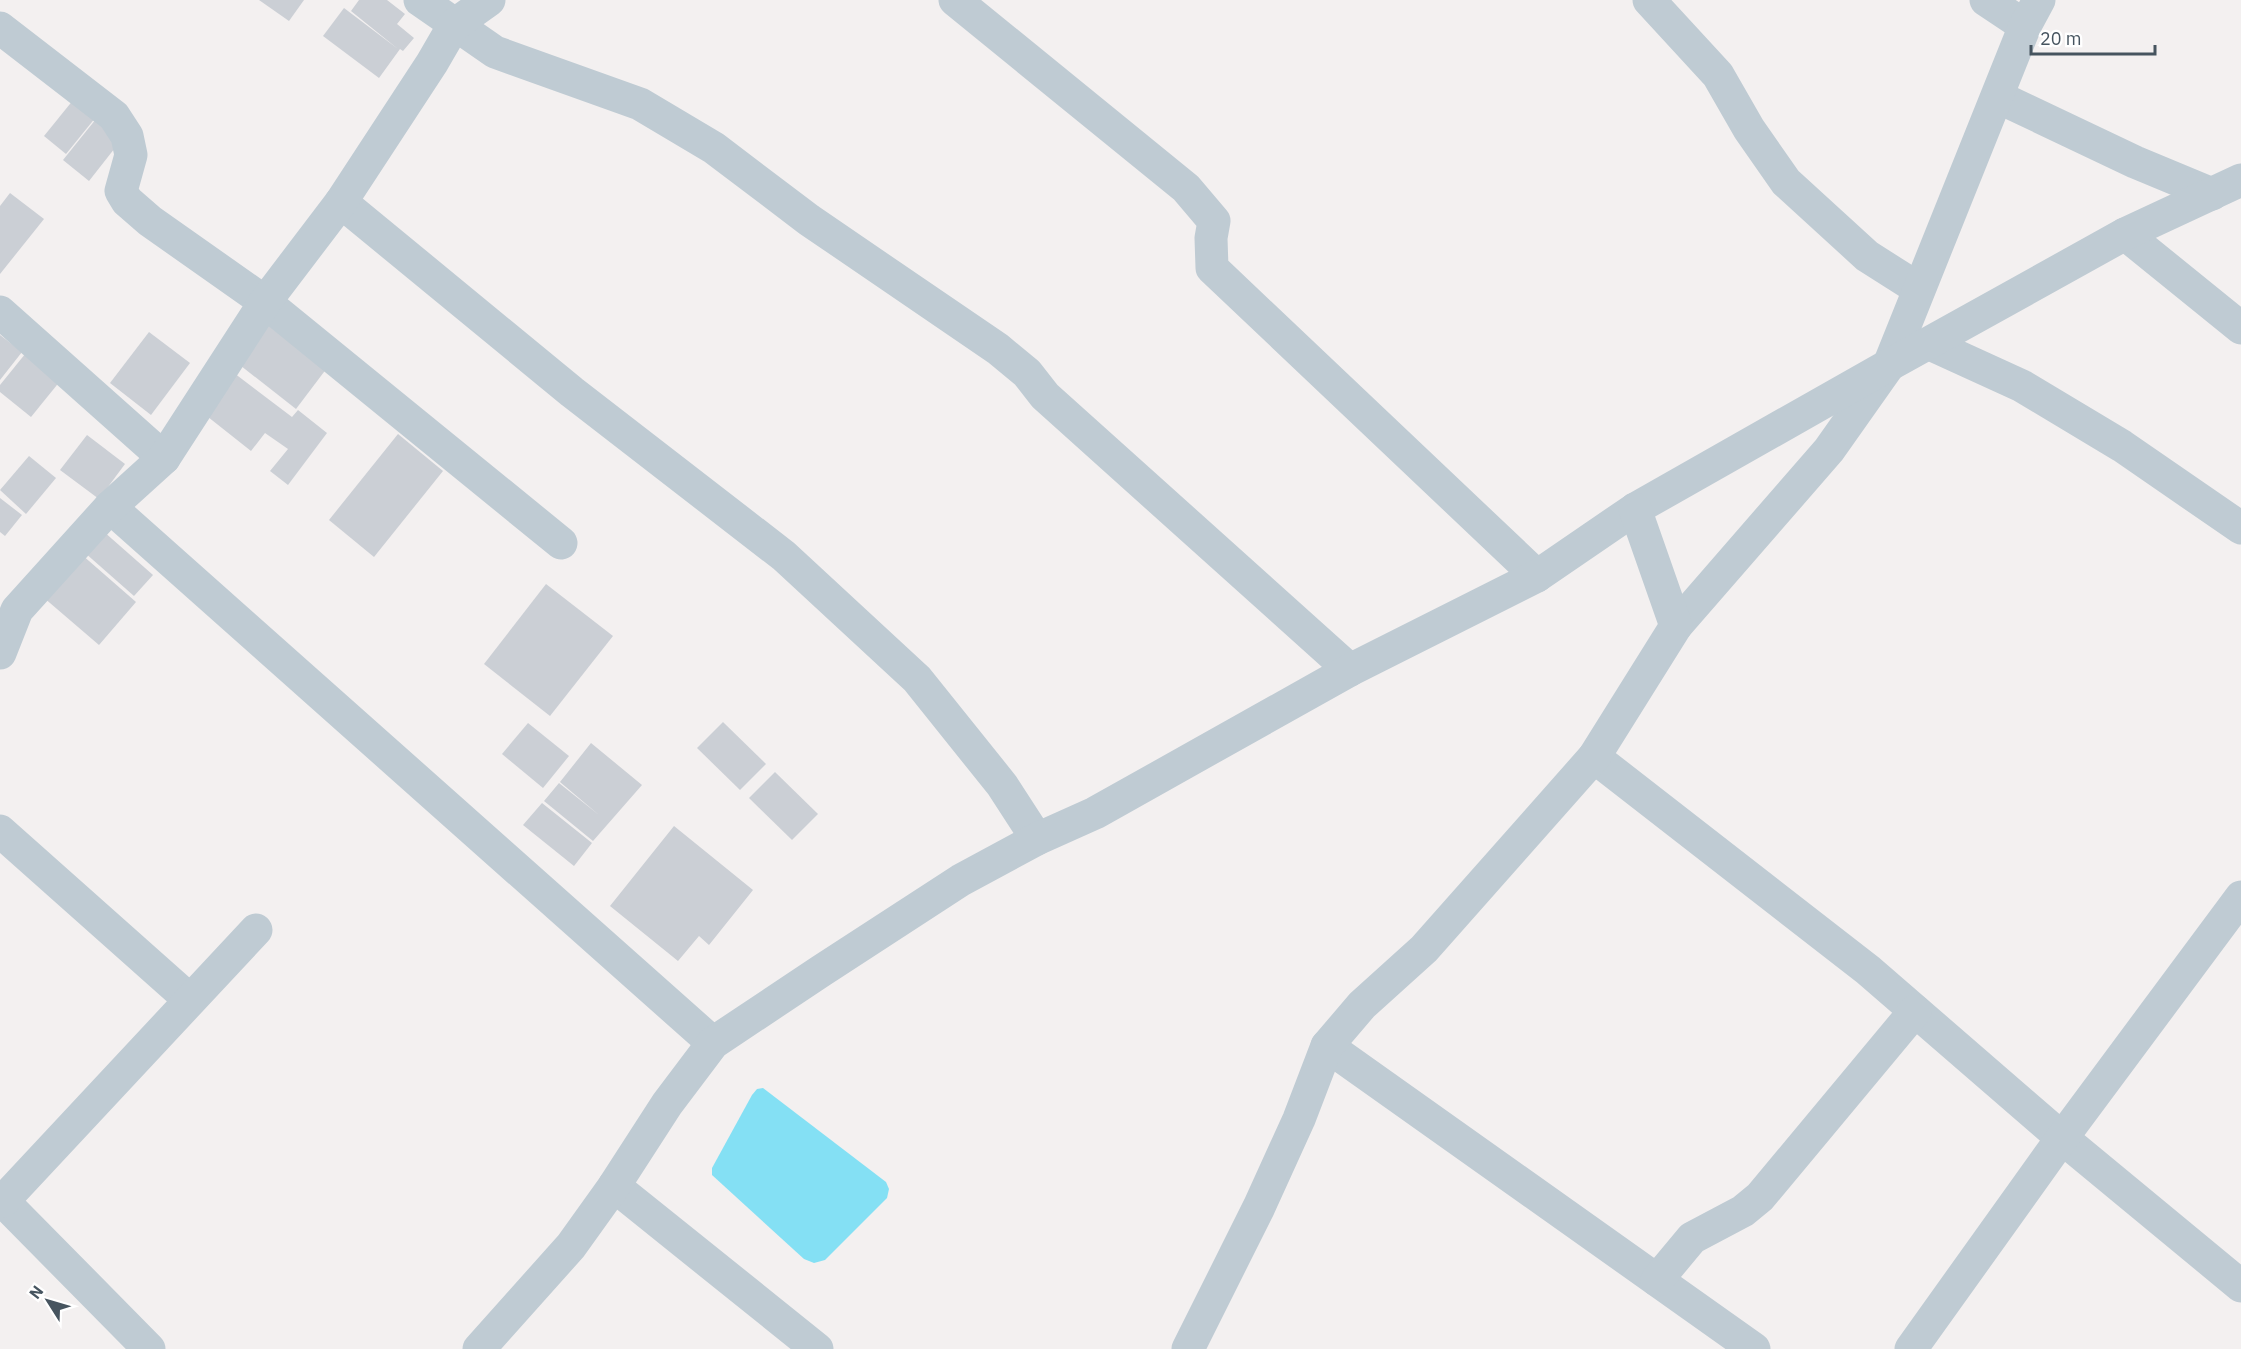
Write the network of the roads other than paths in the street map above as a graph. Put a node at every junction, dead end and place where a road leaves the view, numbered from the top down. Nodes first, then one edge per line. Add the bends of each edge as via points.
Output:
1 (420, 0) edge
2 (489, 0) edge
3 (955, 0) edge
4 (1649, 0) edge
5 (1986, 0) edge
6 (2032, 13) edge
7 (454, 25) junction
8 (0, 28) edge
9 (1998, 97) junction
10 (2241, 180) edge
11 (2212, 194) junction
12 (341, 202) junction
13 (2125, 234) junction
14 (1919, 289) junction
15 (265, 302) junction
16 (0, 312) edge
17 (2241, 328) edge
18 (1930, 344) junction
19 (1889, 365) junction
20 (164, 458) junction
21 (111, 507) junction
22 (1635, 508) junction
23 (2241, 528) edge
24 (561, 543) dead end
25 (1537, 576) junction
26 (9, 602) edge
27 (1676, 626) junction
28 (0, 653) edge
29 (1350, 670) junction
30 (1594, 757) junction
31 (0, 831) edge
32 (1037, 839) junction
33 (2241, 897) edge
34 (256, 930) dead end
35 (190, 1000) junction
36 (1915, 1011) junction
37 (713, 1043) junction
38 (1327, 1046) junction
39 (2062, 1137) junction
40 (614, 1186) junction
41 (1, 1199) edge
42 (1657, 1280) junction
43 (2241, 1287) edge
44 (149, 1349) edge
45 (480, 1349) edge
46 (817, 1349) edge
47 (1188, 1349) edge
48 (1754, 1349) edge
49 (1911, 1349) edge

1 - 7 street
2 - 7 street
3 - 25 street via 1186,189 1214,221 1212,268
4 - 14 street via 1718,75 1786,182 1867,256
5 - 6 street
6 - 9 street
7 - 12 street
7 - 29 street via 495,52 640,104 705,142 998,349 1027,373 1045,396
8 - 15 street via 114,116 127,136 131,155 122,191 127,201
9 - 11 street
9 - 14 street
10 - 11 street
11 - 13 street
12 - 15 street
12 - 32 street via 572,392 784,556 917,679 1002,785
13 - 17 street
13 - 18 street
14 - 19 street
15 - 20 street
15 - 24 street
16 - 20 street
18 - 19 street
18 - 23 street via 2022,387 2092,428
19 - 22 street
19 - 27 street via 1829,450
20 - 21 street
21 - 26 street
21 - 37 street
22 - 25 street
22 - 27 street
25 - 29 street
26 - 28 street
27 - 30 street
29 - 32 street via 1095,813
30 - 36 street
30 - 38 street via 1424,949 1362,1005
31 - 35 street
32 - 37 street via 961,880
33 - 39 street
34 - 35 street
35 - 41 street
36 - 39 street
36 - 42 street via 1760,1197 1743,1211 1692,1238
37 - 40 street via 667,1104
38 - 42 street
38 - 47 street via 1259,1208
39 - 43 street
39 - 49 street
40 - 45 street via 572,1246
40 - 46 street
41 - 44 street
42 - 48 street

